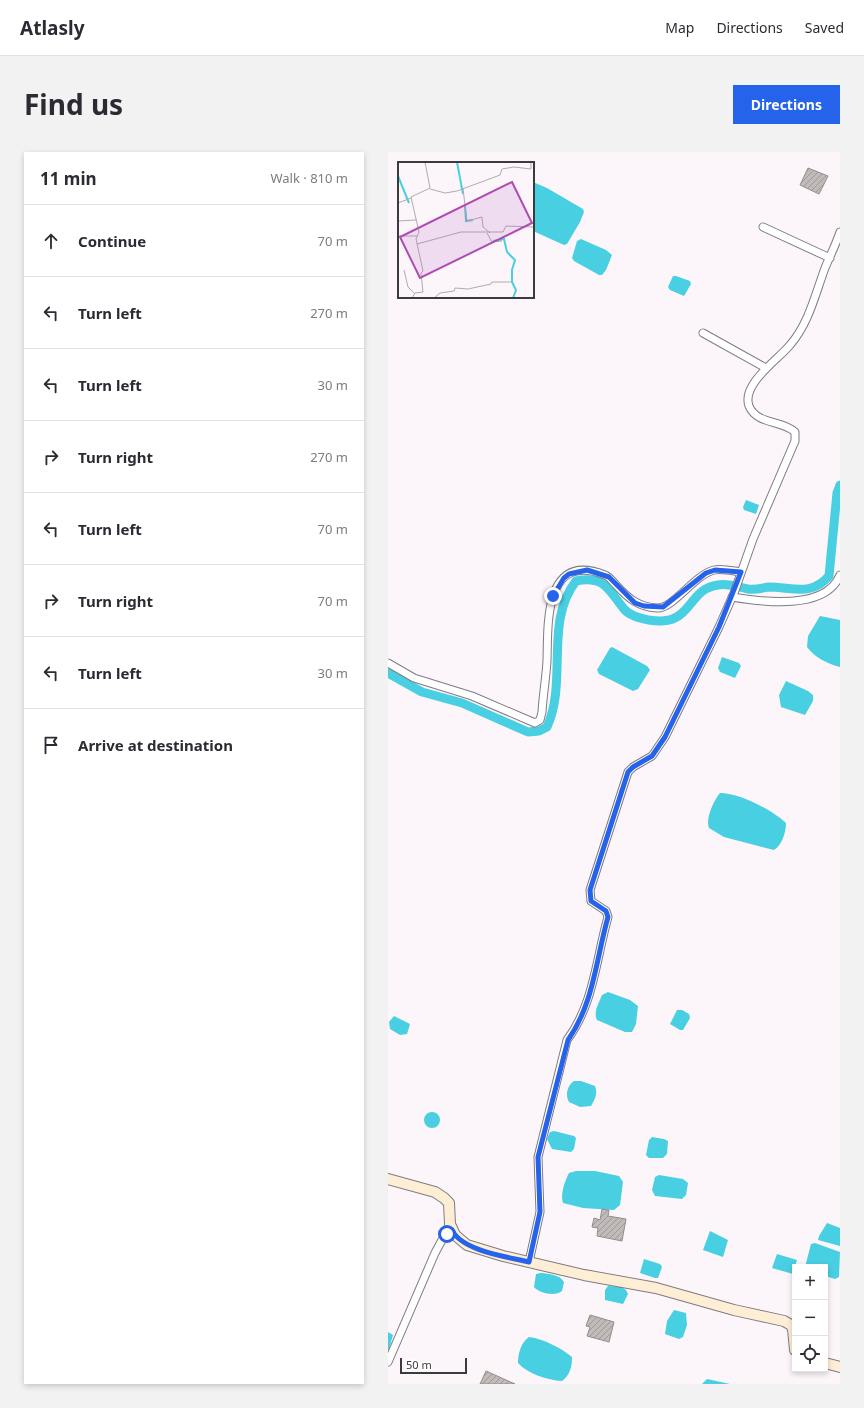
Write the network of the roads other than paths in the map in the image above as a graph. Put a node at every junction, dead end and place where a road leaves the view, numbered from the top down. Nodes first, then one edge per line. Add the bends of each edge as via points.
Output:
1 (763, 227) dead end
2 (840, 232) edge
3 (830, 258) junction
4 (703, 333) dead end
5 (766, 368) junction
6 (740, 575) junction
7 (840, 575) edge
8 (733, 595) junction
9 (388, 663) edge
10 (388, 1179) edge
11 (452, 1230) junction
12 (529, 1262) junction
13 (793, 1336) edge
14 (388, 1362) edge
15 (828, 1364) edge
16 (840, 1367) edge

1 - 3 street
2 - 3 street
3 - 5 street via 801,329 790,346
4 - 5 street
5 - 6 street via 754,383 749,405 760,418 790,428 795,432 796,441 771,495
6 - 8 street
6 - 9 street via 715,570 706,573 667,605 658,608 635,603 606,576 587,570 569,574 559,585 550,603 542,712 540,720 535,723 472,696 414,678
7 - 8 street via 831,590 802,600 754,601
8 - 12 street via 657,750 628,772 590,890 591,901 606,911 608,917 586,1010 568,1040 538,1157 540,1212
10 - 11 street via 427,1190 444,1198 449,1203
11 - 12 street via 458,1239 467,1245
11 - 14 street via 442,1240 435,1253
12 - 13 street via 656,1288 784,1321 791,1325
15 - 16 street

